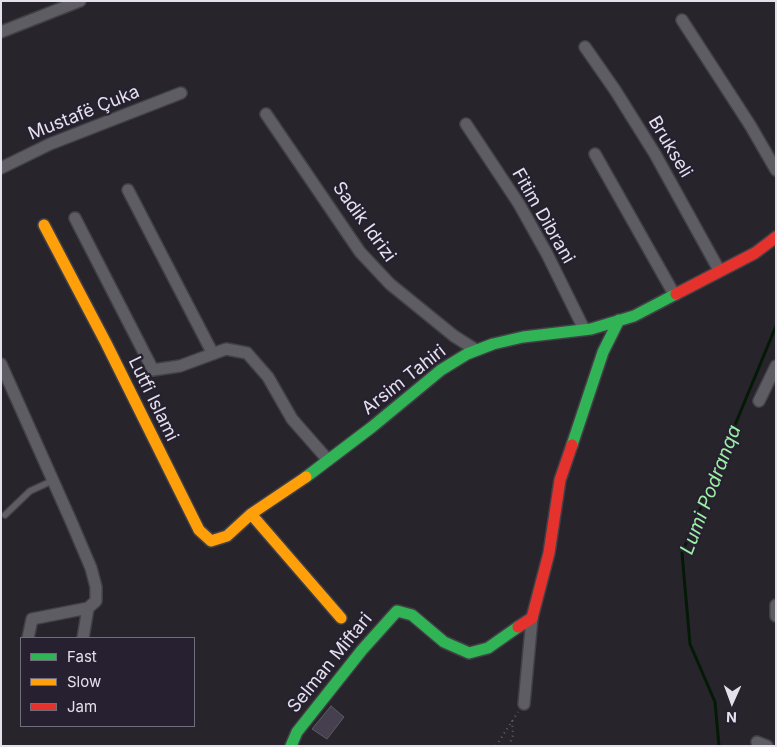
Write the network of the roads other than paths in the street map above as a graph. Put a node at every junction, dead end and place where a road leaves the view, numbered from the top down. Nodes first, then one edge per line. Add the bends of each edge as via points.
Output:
1 (80, 1) edge
2 (682, 20) dead end
3 (1, 32) edge
4 (584, 47) dead end
5 (181, 93) dead end
6 (266, 114) dead end
7 (466, 124) dead end
8 (595, 154) dead end
9 (1, 168) edge
10 (776, 170) edge
11 (128, 190) dead end
12 (75, 218) dead end
13 (44, 225) dead end
14 (776, 237) edge
15 (719, 270) junction
16 (674, 294) junction
17 (619, 320) junction
18 (584, 329) junction
19 (476, 350) junction
20 (213, 354) junction
21 (1, 364) edge
22 (776, 366) edge
23 (759, 401) dead end
24 (328, 460) junction
25 (54, 480) junction
26 (251, 514) junction
27 (5, 515) dead end
28 (776, 606) edge
29 (88, 608) junction
30 (776, 616) edge
31 (341, 618) dead end
32 (532, 618) junction
33 (28, 637) edge
34 (83, 637) edge
35 (524, 704) road end
36 (291, 746) edge

1 - 3 street
2 - 10 street
4 - 15 street, Brukseli via 655,154
5 - 9 street, Mustafë Çuka via 50,144
6 - 19 street, Sadik Idrizi via 360,252 390,284
7 - 18 street, Fitim Dibrani via 519,204
8 - 16 street
11 - 20 street
12 - 20 street via 152,370 180,366
13 - 26 street, Lutfi Islami via 198,530 211,541 219,539 227,536
14 - 15 street, Arsim Tahiri via 755,253
15 - 16 street, Arsim Tahiri
16 - 17 street, Arsim Tahiri via 634,316
17 - 18 street, Arsim Tahiri
17 - 32 street via 603,352 560,480 549,553
18 - 19 street, Arsim Tahiri via 523,337
19 - 24 street, Arsim Tahiri via 441,370
20 - 24 street via 226,349 247,353 268,377 292,419
21 - 25 street
22 - 23 street
24 - 26 street, Arsim Tahiri
25 - 27 lane via 30,491
25 - 29 street via 91,568 96,601
26 - 31 street
28 - 30 street
29 - 33 street via 32,619
29 - 34 street
32 - 35 street
32 - 36 street, Selman Miftari via 488,648 469,653 444,642 412,615 397,612 370,640 296,732

